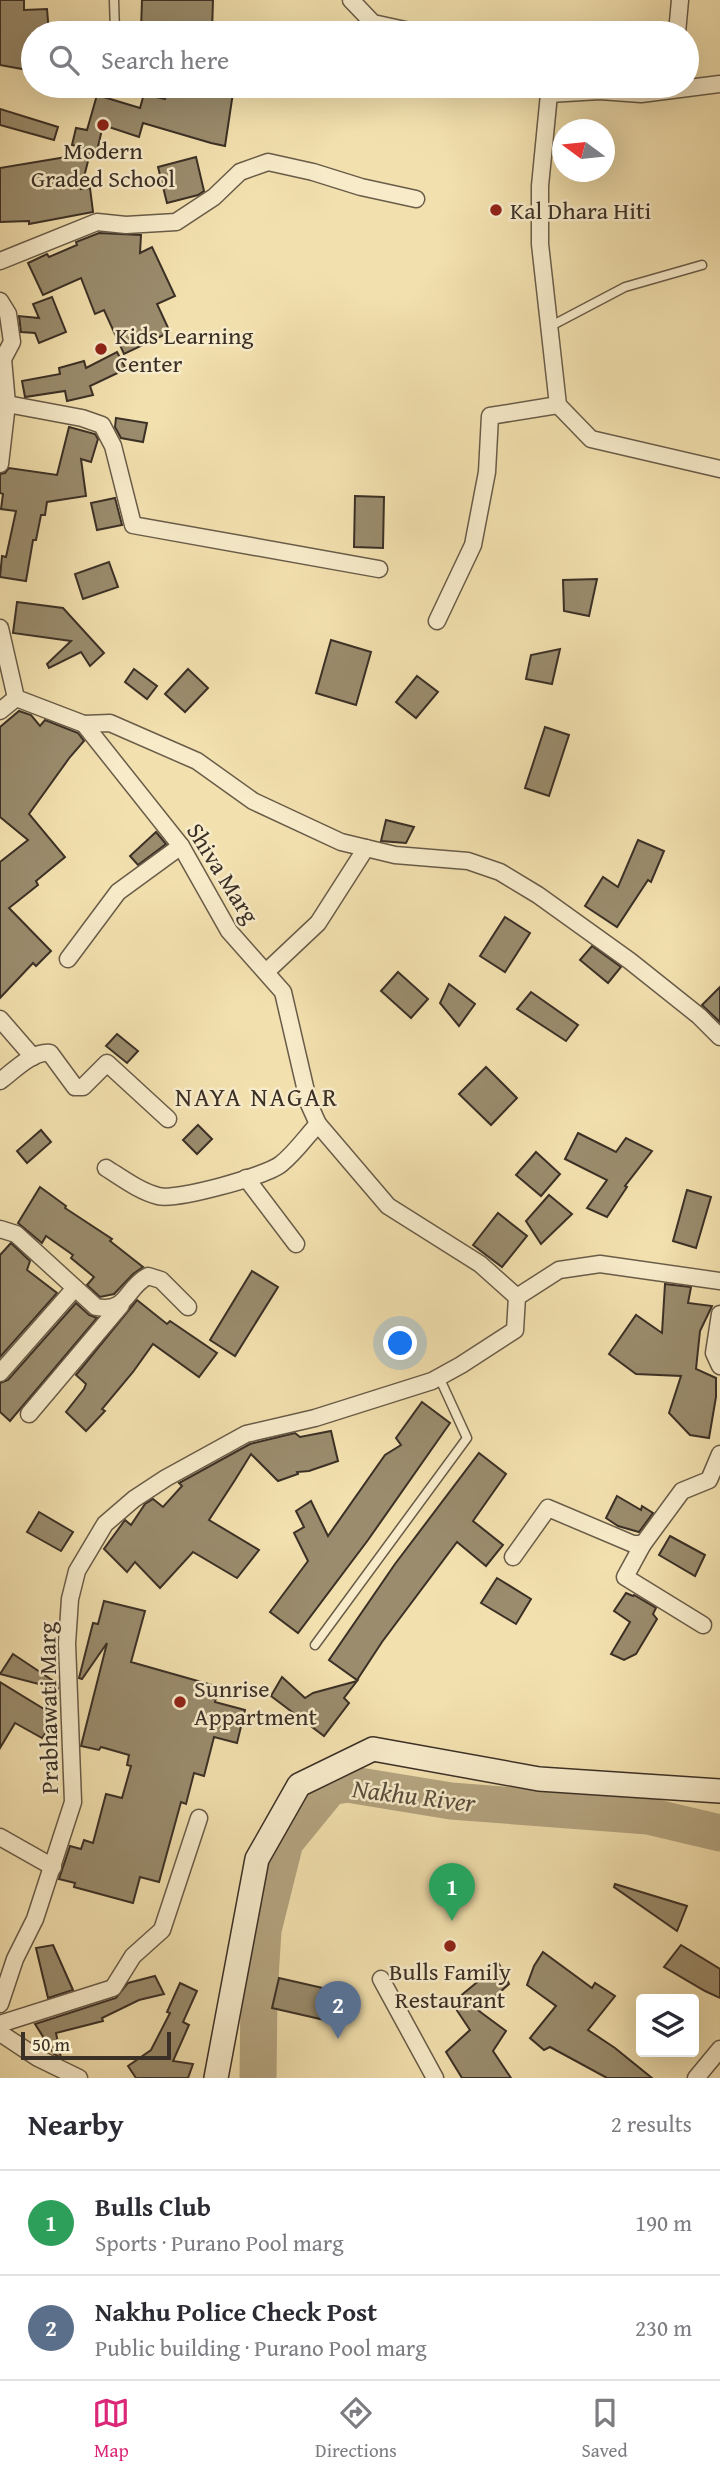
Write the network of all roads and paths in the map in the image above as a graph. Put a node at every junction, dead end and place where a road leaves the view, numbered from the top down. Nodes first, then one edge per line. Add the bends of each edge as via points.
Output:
1 (114, 0) edge
2 (351, 0) edge
3 (680, 0) edge
4 (115, 21) edge
5 (371, 21) edge
6 (678, 21) edge
7 (720, 84) edge
8 (699, 85) edge
9 (544, 98) edge
10 (416, 199) dead end
11 (0, 261) edge
12 (702, 265) dead end
13 (0, 301) edge
14 (550, 327) junction
15 (7, 404) junction
16 (558, 405) junction
17 (0, 464) edge
18 (720, 469) edge
19 (379, 569) dead end
20 (437, 621) dead end
21 (0, 628) edge
22 (16, 698) junction
23 (0, 711) edge
24 (84, 724) junction
25 (181, 845) junction
26 (366, 848) junction
27 (68, 959) dead end
28 (266, 972) junction
29 (0, 1019) edge
30 (720, 1037) edge
31 (33, 1056) junction
32 (0, 1082) edge
33 (168, 1119) dead end
34 (318, 1124) junction
35 (106, 1168) dead end
36 (246, 1178) junction
37 (0, 1229) edge
38 (296, 1244) dead end
39 (720, 1281) edge
40 (75, 1287) junction
41 (517, 1297) junction
42 (121, 1305) junction
43 (188, 1307) dead end
44 (720, 1314) edge
45 (720, 1366) edge
46 (0, 1373) edge
47 (439, 1377) junction
48 (29, 1414) dead end
49 (720, 1454) edge
50 (715, 1486) edge
51 (643, 1544) junction
52 (513, 1557) dead end
53 (703, 1625) dead end
54 (315, 1645) dead end
55 (720, 1791) edge
56 (199, 1818) dead end
57 (0, 1837) edge
58 (53, 1867) junction
59 (381, 1979) dead end
60 (0, 2004) edge
61 (0, 2024) edge
62 (0, 2033) edge
63 (720, 2049) edge
64 (714, 2063) edge
65 (79, 2078) edge
66 (216, 2078) edge
67 (435, 2078) edge
68 (696, 2078) edge

1 - 4 lane
2 - 5 street
3 - 6 street
7 - 8 street
9 - 14 street via 540,244
10 - 11 street via 268,162 240,172 214,197 176,222 97,222
12 - 14 lane via 625,287
13 - 15 street via 8,314 12,342 4,359
14 - 16 street
15 - 17 street
15 - 19 street via 102,425 113,446 133,525
16 - 18 street via 591,439
16 - 20 street via 490,416 487,472 473,545
21 - 22 street
22 - 23 street
22 - 24 street
24 - 25 street, Shiva Marg
24 - 26 street via 110,723 197,761 253,801 341,842
25 - 27 street via 118,892
25 - 28 street, Shiva Marg via 229,931
26 - 28 street via 318,923
26 - 30 street via 468,861 500,872 630,961
28 - 34 street, Shiva Marg via 283,992 309,1104
29 - 31 street
31 - 32 street
31 - 33 street via 50,1053 79,1088 107,1063
34 - 36 street via 280,1165
34 - 41 street, Shiva Marg via 388,1206 480,1264
35 - 36 street via 159,1197 184,1196
36 - 38 street
37 - 40 street via 16,1234
39 - 41 street via 600,1264 559,1270
40 - 42 street via 96,1307
40 - 46 street
41 - 47 street, Prabhawati Marg via 515,1330
42 - 43 street via 148,1276 160,1280
42 - 48 street
44 - 45 street via 714,1353
47 - 54 lane via 467,1438
47 - 58 street, Prabhawati Marg via 315,1418 246,1434 166,1478 106,1524 77,1571 70,1599 67,1643 73,1802
49 - 50 street
50 - 51 street via 682,1491
51 - 52 street via 633,1544 548,1508
51 - 53 street via 625,1577
55 - 66 street via 539,1779 373,1749 299,1785 257,1859
56 - 61 street via 162,1930 133,1956 113,1988
57 - 58 street
58 - 60 street, Prabhawati Marg
59 - 67 street
62 - 65 street
63 - 64 street
64 - 68 street

